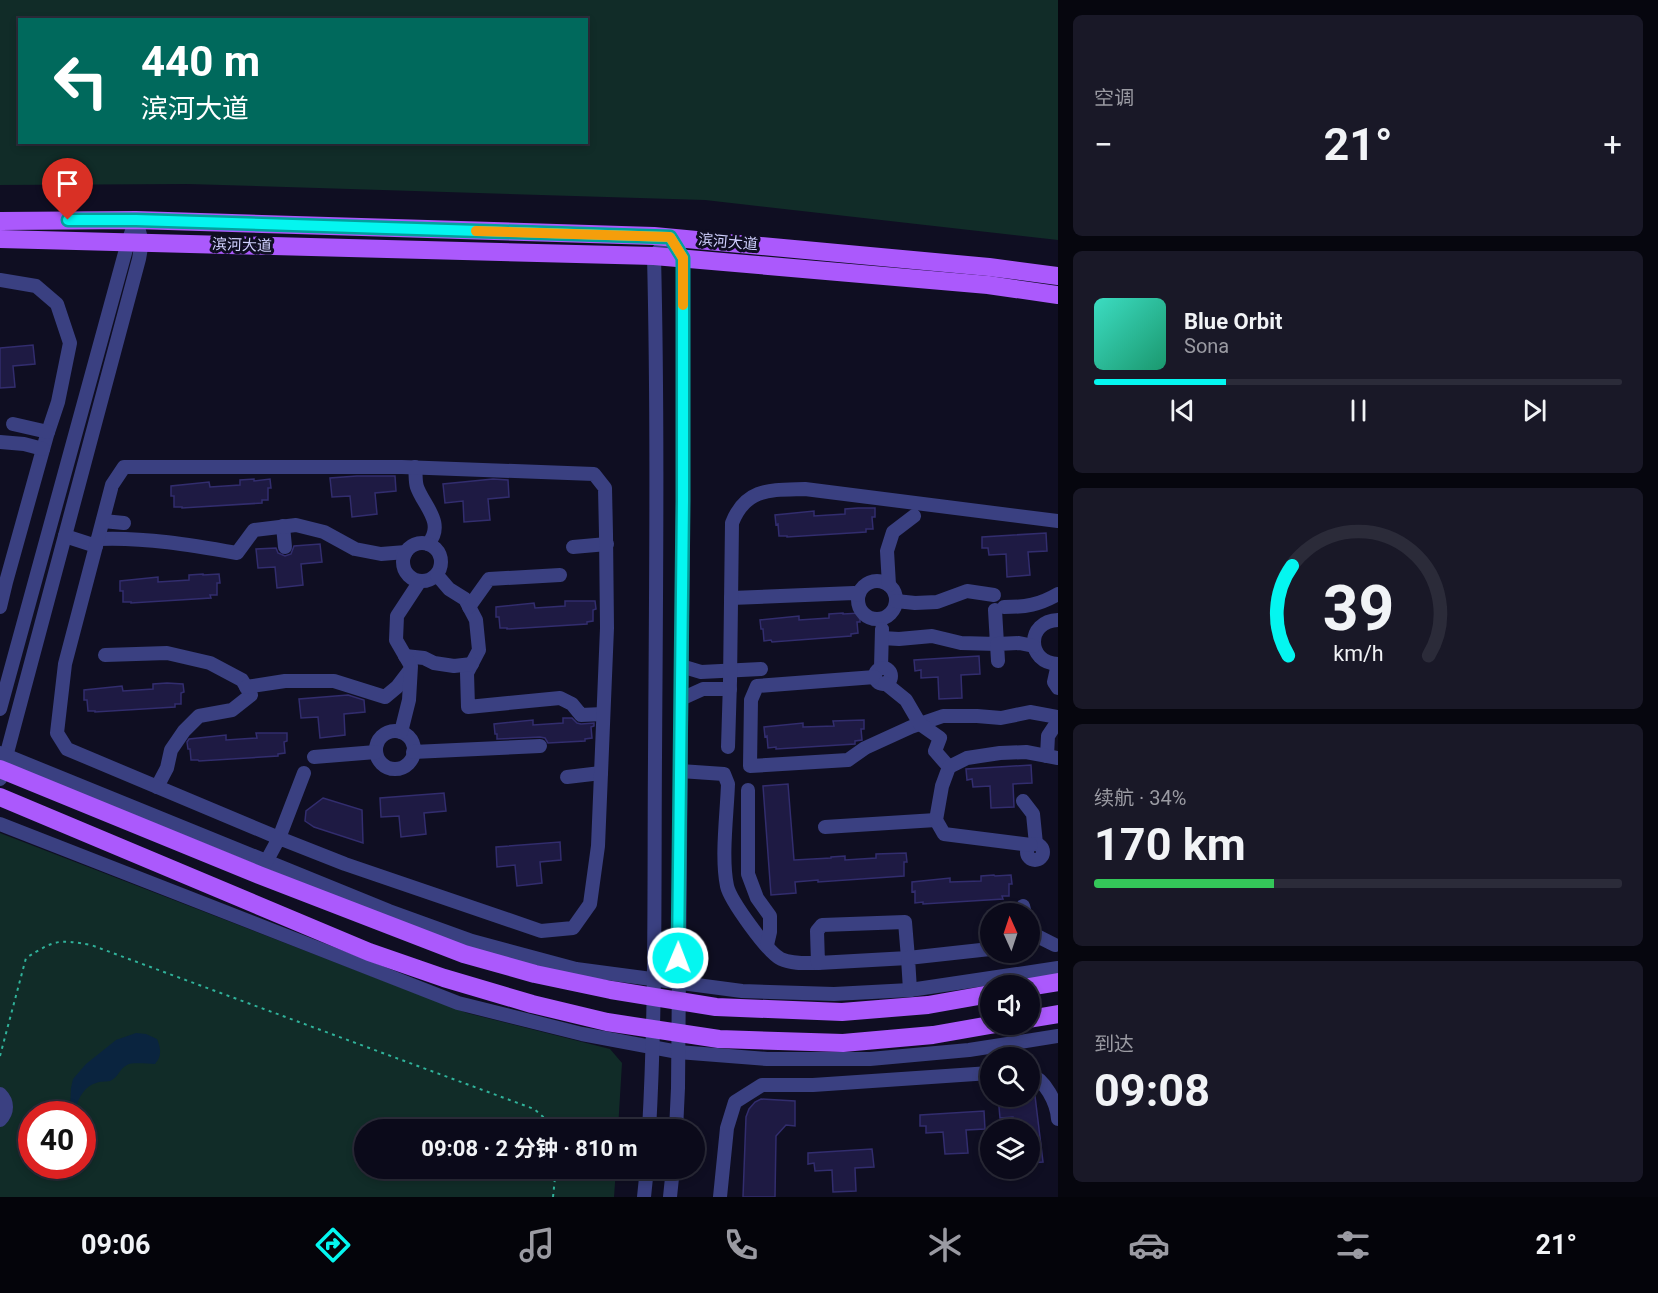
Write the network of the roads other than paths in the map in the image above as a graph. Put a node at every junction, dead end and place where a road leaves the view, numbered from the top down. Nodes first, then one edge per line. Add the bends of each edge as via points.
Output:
1 (136, 220) junction
2 (0, 221) edge
3 (670, 237) junction
4 (0, 239) edge
5 (135, 242) junction
6 (654, 256) junction
7 (683, 258) junction
8 (1058, 276) edge
9 (0, 280) edge
10 (1058, 295) edge
11 (13, 424) dead end
12 (48, 432) junction
13 (0, 442) edge
14 (43, 449) junction
15 (415, 467) junction
16 (914, 516) dead end
17 (103, 521) junction
18 (1058, 521) edge
19 (124, 523) dead end
20 (283, 526) junction
21 (65, 537) junction
22 (97, 542) junction
23 (428, 544) junction
24 (607, 544) junction
25 (285, 547) dead end
26 (573, 547) dead end
27 (406, 552) junction
28 (437, 575) junction
29 (561, 575) dead end
30 (3, 581) edge
31 (420, 581) junction
32 (889, 585) junction
33 (1058, 594) edge
34 (858, 595) junction
35 (731, 598) junction
36 (896, 601) junction
37 (469, 606) junction
38 (0, 607) edge
39 (999, 608) junction
40 (881, 618) junction
41 (1058, 620) edge
42 (882, 639) junction
43 (998, 644) junction
44 (1034, 646) junction
45 (105, 655) dead end
46 (405, 656) junction
47 (998, 661) dead end
48 (472, 664) junction
49 (1058, 664) edge
50 (681, 666) junction
51 (761, 669) dead end
52 (411, 670) junction
53 (730, 671) junction
54 (880, 676) junction
55 (246, 687) junction
56 (1058, 688) edge
57 (730, 689) junction
58 (681, 699) junction
59 (0, 709) edge
60 (603, 714) junction
61 (1058, 719) edge
62 (920, 724) junction
63 (401, 732) junction
64 (540, 746) dead end
65 (728, 747) dead end
66 (376, 752) junction
67 (414, 752) junction
68 (315, 757) dead end
69 (1052, 757) edge
70 (2, 765) edge
71 (949, 767) junction
72 (680, 771) junction
73 (304, 773) dead end
74 (601, 773) junction
75 (567, 777) dead end
76 (157, 787) junction
77 (748, 790) dead end
78 (0, 797) edge
79 (1023, 801) dead end
80 (936, 820) junction
81 (0, 824) edge
82 (825, 827) dead end
83 (279, 838) junction
84 (1037, 848) junction
85 (1058, 852) edge
86 (263, 869) junction
87 (1040, 938) edge
88 (767, 945) junction
89 (1057, 948) edge
90 (980, 950) edge
91 (908, 958) junction
92 (818, 963) junction
93 (1058, 968) edge
94 (1058, 982) edge
95 (1040, 985) edge
96 (653, 988) junction
97 (910, 990) junction
98 (678, 992) junction
99 (980, 996) edge
100 (1058, 1014) edge
101 (1040, 1017) edge
102 (980, 1027) edge
103 (1058, 1036) edge
104 (653, 1038) junction
105 (678, 1042) junction
106 (980, 1074) edge
107 (1040, 1081) edge
108 (0, 1094) edge
109 (649, 1119) edge
110 (677, 1119) edge
111 (1058, 1119) edge
112 (0, 1120) edge
113 (646, 1179) edge
114 (672, 1179) edge
115 (644, 1197) edge
116 (670, 1197) edge
117 (720, 1197) edge

1 - 2 main road, 滨河大道
1 - 3 main road, 滨河大道
1 - 5 street
3 - 6 street
3 - 7 street
3 - 8 main road, 滨河大道
4 - 5 main road, 滨河大道
5 - 6 main road, 滨河大道
5 - 21 street via 140,259
5 - 59 street via 124,262
6 - 7 main road, 滨河大道
6 - 96 street via 657,513
7 - 10 main road, 滨河大道 via 988,285
7 - 50 street
9 - 12 street via 36,286 57,304 70,343
11 - 12 street
12 - 14 street
13 - 14 street
14 - 30 street
15 - 17 street via 124,466 112,485
15 - 23 street via 417,487 435,526
15 - 24 street via 594,474 605,488
16 - 32 street via 893,532 887,551
17 - 19 street
17 - 22 street
18 - 35 street via 805,489 768,490 749,498 737,510 732,523
20 - 22 street via 254,530 237,553 128,538
20 - 25 street
20 - 27 street via 324,532 364,551
21 - 22 street
21 - 70 street
22 - 76 street via 65,664 57,733 67,749
23 - 27 street via 416,544
23 - 28 street via 441,557
24 - 26 street
24 - 60 street
27 - 31 street via 405,570
28 - 31 street
28 - 37 street
29 - 37 street via 489,579
30 - 38 street
31 - 46 street via 397,616 396,640
32 - 34 street via 871,581
32 - 36 street
33 - 39 street via 1026,607
34 - 35 street
34 - 40 street via 863,613
35 - 53 street
36 - 39 street via 937,602 967,591 994,595 990,604
36 - 40 street via 891,612
37 - 48 street via 476,620 479,650
39 - 43 street
40 - 42 street
41 - 44 street via 1039,628
42 - 43 street via 932,636 961,643
42 - 54 street
43 - 44 street
43 - 47 street
44 - 49 street via 1044,661
45 - 55 street via 166,653 210,663 242,680
46 - 48 street via 454,666
46 - 52 street
48 - 60 street via 467,674 468,707 560,698 572,704 580,715
49 - 56 street via 1054,681
50 - 53 street via 701,672
50 - 58 street
51 - 53 street
52 - 55 street via 385,697 334,681 285,681
52 - 63 street
53 - 57 street
54 - 62 street via 906,700
54 - 62 street via 757,686 751,700 750,766 848,760 865,748
55 - 76 street via 251,695 232,710 199,716 184,732 171,750
57 - 58 street via 703,689
57 - 65 street
58 - 72 street
60 - 74 street
61 - 62 street via 1030,712 1001,718 943,716
61 - 69 street via 1048,736
62 - 71 street via 940,738 935,751
63 - 66 street via 383,735
63 - 67 street via 410,740
64 - 67 street
66 - 67 street via 381,763 392,769 409,763
66 - 68 street
69 - 71 street via 1000,753 967,758
70 - 86 main road
71 - 80 street
72 - 88 street via 724,774 728,784 727,888
72 - 98 street
73 - 83 street
74 - 75 street
74 - 83 street via 598,846 590,904 573,928 541,931
76 - 83 street
77 - 88 street via 748,874 757,898 770,916
78 - 104 main road via 369,952 444,978
79 - 84 street via 1033,814
80 - 82 street
80 - 84 street via 945,834
81 - 104 street via 458,1003 582,1034
83 - 86 street
84 - 85 street
86 - 96 main road via 464,954 611,990
87 - 89 street
88 - 92 street via 780,958
90 - 91 street
91 - 92 street
91 - 92 street via 905,922 822,926 817,931
91 - 97 street
93 - 97 street
94 - 95 main road
96 - 98 main road
96 - 104 street
97 - 98 street via 834,994
98 - 99 main road via 716,1007 842,1012 928,1005
98 - 105 street
100 - 101 main road
102 - 105 main road via 843,1042 719,1038
103 - 105 street via 969,1050 870,1059 767,1059
104 - 105 main road
104 - 109 street
105 - 110 street
106 - 117 street via 762,1085 735,1102 727,1128
107 - 111 street via 1058,1111
108 - 112 street via 6,1105
113 - 115 street
114 - 116 street

